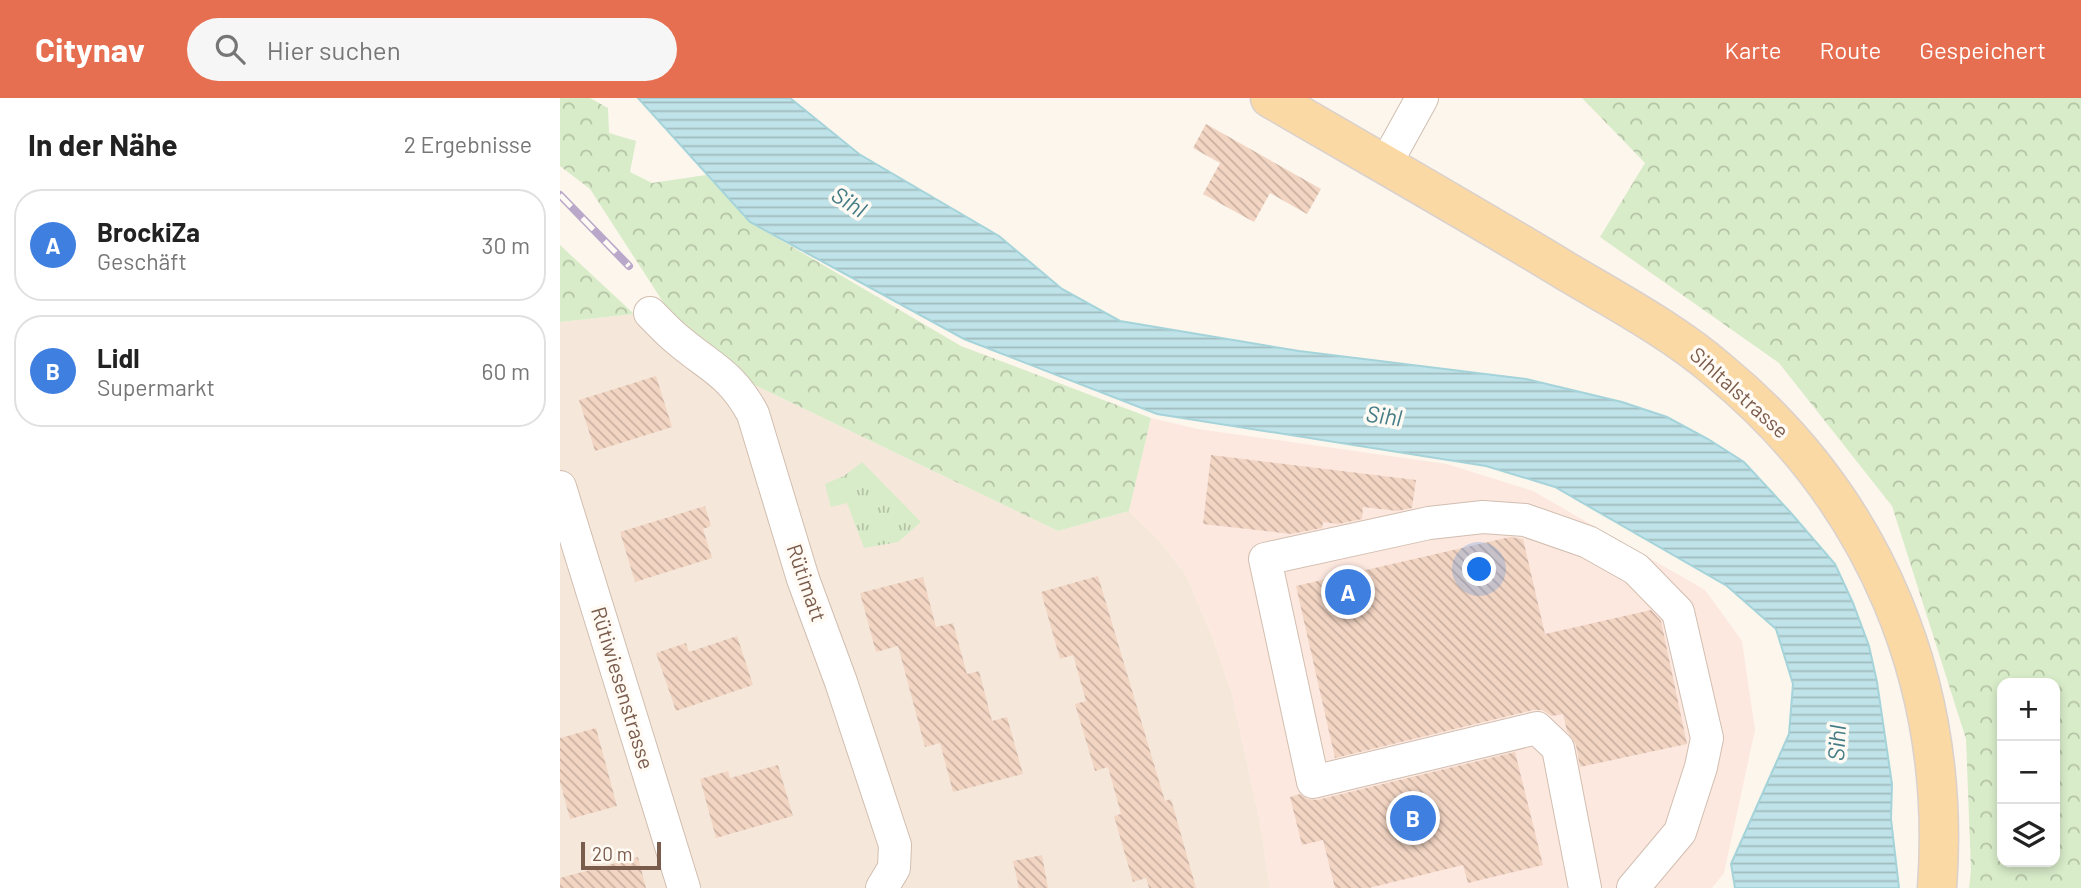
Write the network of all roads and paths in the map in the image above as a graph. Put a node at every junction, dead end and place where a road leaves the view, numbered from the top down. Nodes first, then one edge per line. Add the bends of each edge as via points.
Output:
1 (1270, 98) edge
2 (1422, 98) edge
3 (1385, 165) junction
4 (650, 313) dead end
5 (560, 487) edge
6 (684, 888) edge
7 (882, 888) edge
8 (1585, 888) edge
9 (1633, 888) edge
10 (1937, 888) edge

1 - 3 main road, Sihltalstrasse
2 - 3 street
3 - 10 main road, Sihltalstrasse via 1685,344 1760,408 1833,492 1887,588 1922,686 1937,781
4 - 7 street, Rütimatt via 676,340 723,373 753,414 791,541 895,845 894,868
5 - 6 street, Rütiwiesenstrasse
8 - 9 street via 1558,748 1537,727 1314,782 1265,559 1429,523 1483,517 1525,520 1588,542 1636,569 1678,612 1707,738 1680,831

